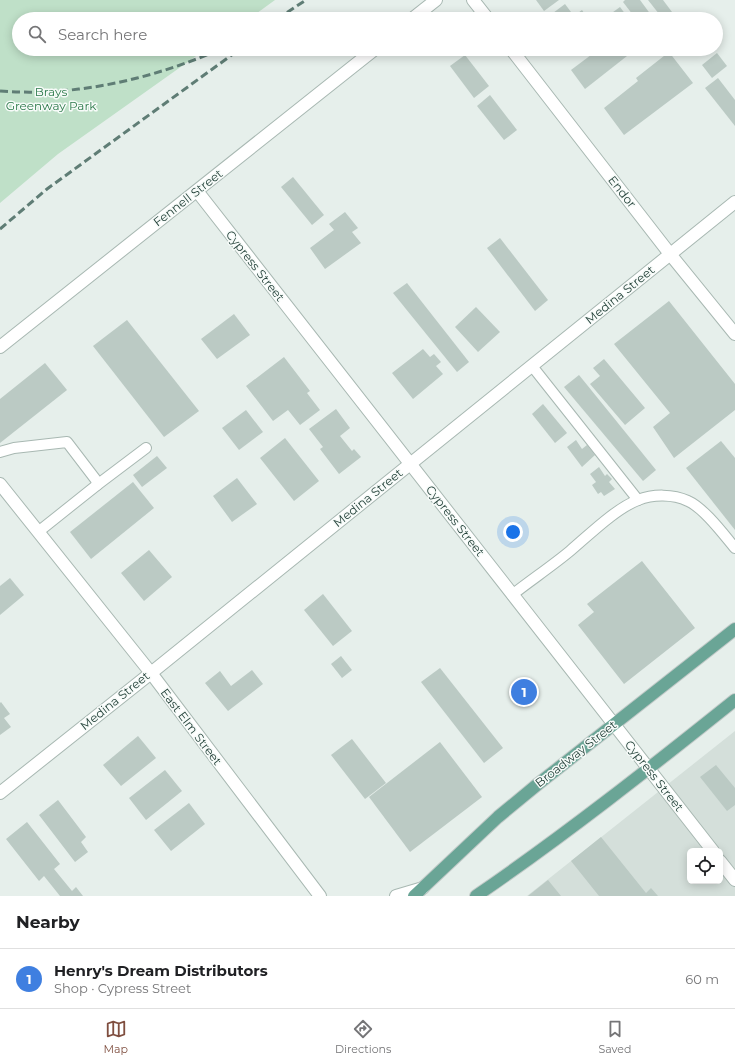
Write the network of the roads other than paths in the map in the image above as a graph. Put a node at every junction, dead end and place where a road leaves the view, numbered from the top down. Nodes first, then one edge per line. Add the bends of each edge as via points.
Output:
1 (436, 0) edge
2 (473, 0) edge
3 (421, 12) edge
4 (482, 12) edge
5 (366, 56) edge
6 (516, 56) edge
7 (197, 191) junction
8 (735, 202) edge
9 (670, 254) junction
10 (735, 334) edge
11 (0, 347) edge
12 (532, 366) junction
13 (146, 448) dead end
14 (0, 452) edge
15 (410, 464) junction
16 (0, 484) edge
17 (97, 485) junction
18 (638, 500) junction
19 (38, 532) junction
20 (735, 548) edge
21 (512, 595) junction
22 (735, 629) edge
23 (151, 673) junction
24 (735, 700) edge
25 (613, 724) junction
26 (649, 769) junction
27 (0, 793) edge
28 (711, 848) edge
29 (723, 865) edge
30 (735, 880) edge
31 (423, 888) junction
32 (320, 896) edge
33 (396, 896) edge
34 (414, 896) edge
35 (476, 896) edge

1 - 3 street
2 - 4 street
5 - 7 street, Fennell Street
6 - 9 street, Endor
7 - 11 street, Fennell Street
7 - 15 street, Cypress Street
8 - 9 street, Medina Street
9 - 10 street, Endor
9 - 12 street, Medina Street
12 - 15 street, Medina Street
12 - 18 lane
13 - 17 lane
14 - 17 lane via 67,442 96,480
15 - 21 street, Cypress Street
15 - 23 street, Medina Street
16 - 19 street, East Elm Street
17 - 19 lane
18 - 20 lane via 667,496 689,501 698,507
18 - 21 lane via 617,511
19 - 23 street, East Elm Street
21 - 25 street, Cypress Street
22 - 25 main road, Broadway Street
23 - 27 street, Medina Street
23 - 32 street, East Elm Street
24 - 26 main road
25 - 26 street, Cypress Street
25 - 31 main road, Broadway Street via 504,813
26 - 28 street, Cypress Street
26 - 35 main road via 534,856
29 - 30 street
31 - 33 street, Broadway Street
31 - 34 main road, Broadway Street

